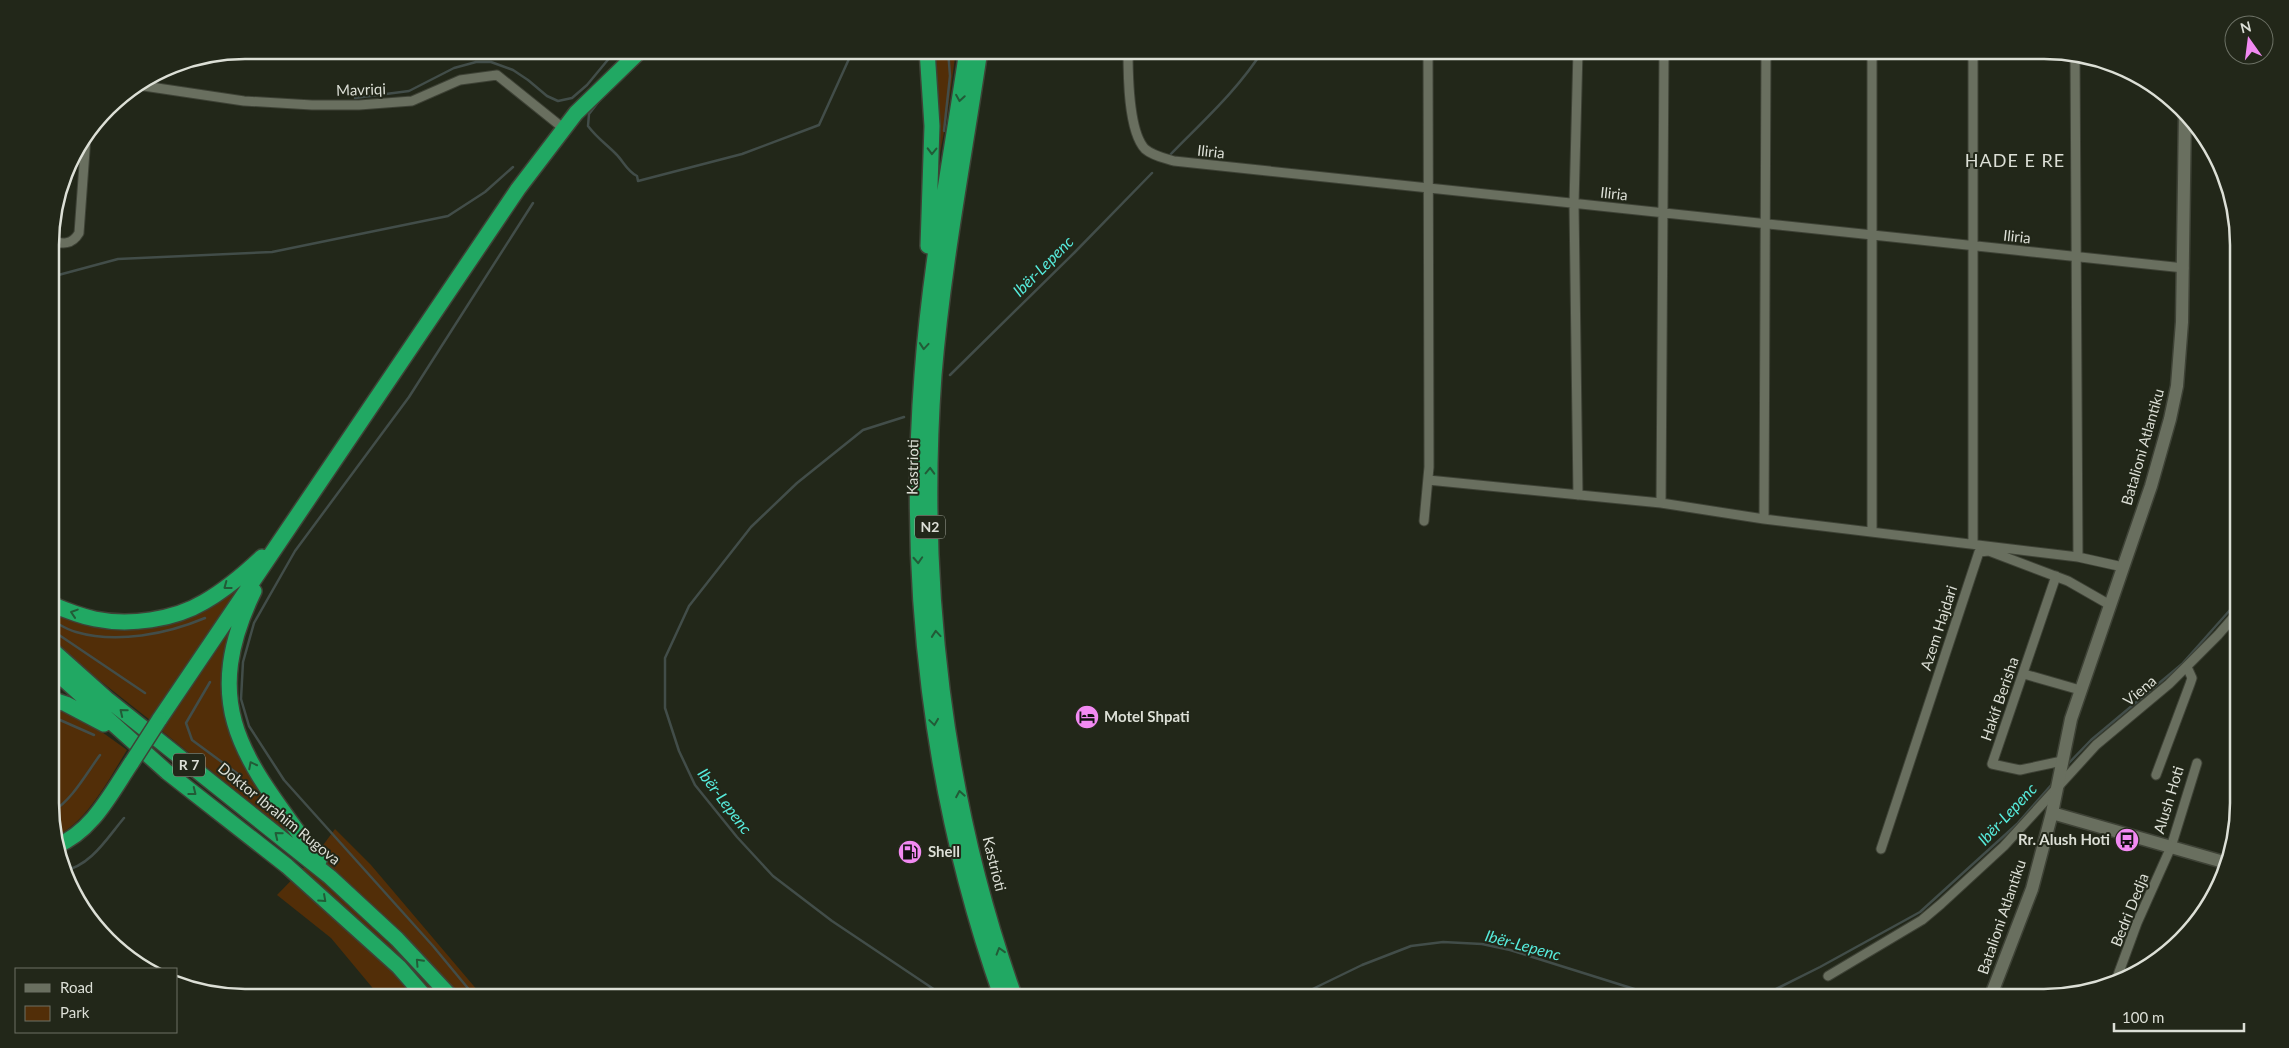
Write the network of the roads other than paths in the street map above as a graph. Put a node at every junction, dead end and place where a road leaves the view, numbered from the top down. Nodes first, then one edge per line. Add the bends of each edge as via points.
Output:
1 (631, 59) edge
2 (928, 59) edge
3 (966, 59) edge
4 (979, 59) edge
5 (1128, 59) edge
6 (1428, 59) edge
7 (1578, 59) edge
8 (1664, 59) edge
9 (1766, 59) edge
10 (1870, 59) edge
11 (1973, 59) edge
12 (2075, 61) edge
13 (147, 87) edge
14 (2185, 123) edge
15 (563, 128) junction
16 (85, 150) edge
17 (1429, 189) junction
18 (1574, 204) junction
19 (1662, 213) junction
20 (1764, 224) junction
21 (1872, 236) junction
22 (59, 242) edge
23 (1974, 246) junction
24 (2076, 256) junction
25 (2184, 268) junction
26 (926, 323) junction
27 (1428, 480) junction
28 (1578, 495) junction
29 (1661, 503) junction
30 (1764, 519) junction
31 (1424, 521) dead end
32 (1872, 532) junction
33 (278, 543) junction
34 (1972, 544) junction
35 (2078, 558) junction
36 (2123, 567) junction
37 (2056, 576) junction
38 (2110, 605) junction
39 (59, 607) edge
40 (2230, 621) edge
41 (59, 656) edge
42 (2187, 667) junction
43 (2024, 674) junction
44 (59, 675) edge
45 (2080, 690) junction
46 (59, 702) edge
47 (121, 733) junction
48 (2062, 761) junction
49 (2197, 763) dead end
50 (2156, 775) dead end
51 (2056, 786) junction
52 (2052, 813) junction
53 (63, 842) edge
54 (2171, 847) junction
55 (1881, 849) dead end
56 (2220, 862) edge
57 (330, 877) junction
58 (2120, 973) edge
59 (1828, 976) dead end
60 (418, 989) edge
61 (444, 989) edge
62 (999, 989) edge
63 (1012, 989) edge
64 (1993, 989) edge

1 - 15 highway
2 -> 26 highway via 932,126
3 -> 26 highway, Kastrioti / N2
63 -> 4 highway, Kastrioti / N2 via 984,898 962,810 936,635 930,530 937,348 946,267
5 - 17 street, Iliria via 1131,109 1140,140 1153,154 1187,163
6 - 17 street
7 - 18 street
8 - 19 street
9 - 20 street
10 - 21 street
11 - 23 street
12 - 24 street
13 - 15 street, Mavriqi via 244,101 359,105 412,101 460,80 497,75
14 - 25 street, Batalioni Atlantiku
15 - 33 highway
16 - 22 street via 80,233 75,240
17 - 18 street, Iliria
17 - 27 street
18 - 19 street, Iliria
18 - 28 street
19 - 20 street, Iliria
19 - 29 street
20 - 21 street, Iliria
20 - 30 street
21 - 23 street, Iliria
21 - 32 street
23 - 24 street, Iliria
23 - 34 street
24 - 25 street, Iliria
24 - 35 street
25 - 36 street, Batalioni Atlantiku via 2177,386 2158,461
26 -> 62 highway, Kastrioti / N2 via 917,478 923,635 936,739 950,812 972,902
27 - 28 street
27 - 31 street
28 - 29 street
29 - 30 street
30 - 32 street
32 - 34 street
33 -> 39 highway via 226,588 180,612 142,620 95,619
33 - 53 highway, bridge via 90,823
57 -> 33 highway via 260,780 240,740 233,714 229,688 233,644 239,624
34 - 35 street
35 - 36 street
36 - 38 street, Batalioni Atlantiku
37 - 38 street, Azem Hajdari
37 - 43 street, Hakif Berisha
37 - 55 street, Azem Hajdari via 1990,551 1982,550 1978,554
38 - 45 street, Batalioni Atlantiku
40 - 42 street, Viena
57 -> 41 highway, Doktor Ibrahim Rugova / R 7 via 107,699
42 - 50 street via 2191,674 2190,684
42 - 51 street, Viena via 2096,745
43 - 45 street
43 - 48 street, Hakif Berisha via 1992,764 2020,770
44 - 47 highway, R 7
45 - 48 street, Batalioni Atlantiku
46 - 47 highway
47 -> 60 highway, R 7 via 287,866
48 - 51 street, Batalioni Atlantiku
49 - 54 street, Alush Hoti
51 - 52 street, Batalioni Atlantiku
51 - 59 street, Batalioni Atlantiku via 2004,846 1922,920
52 - 54 street, Alush Hoti
52 - 64 street, Batalioni Atlantiku via 2032,889
54 - 56 street, Alush Hoti
54 - 58 street, Bedri Dedja via 2140,916
61 -> 57 highway, Doktor Ibrahim Rugova / R 7 via 397,939

